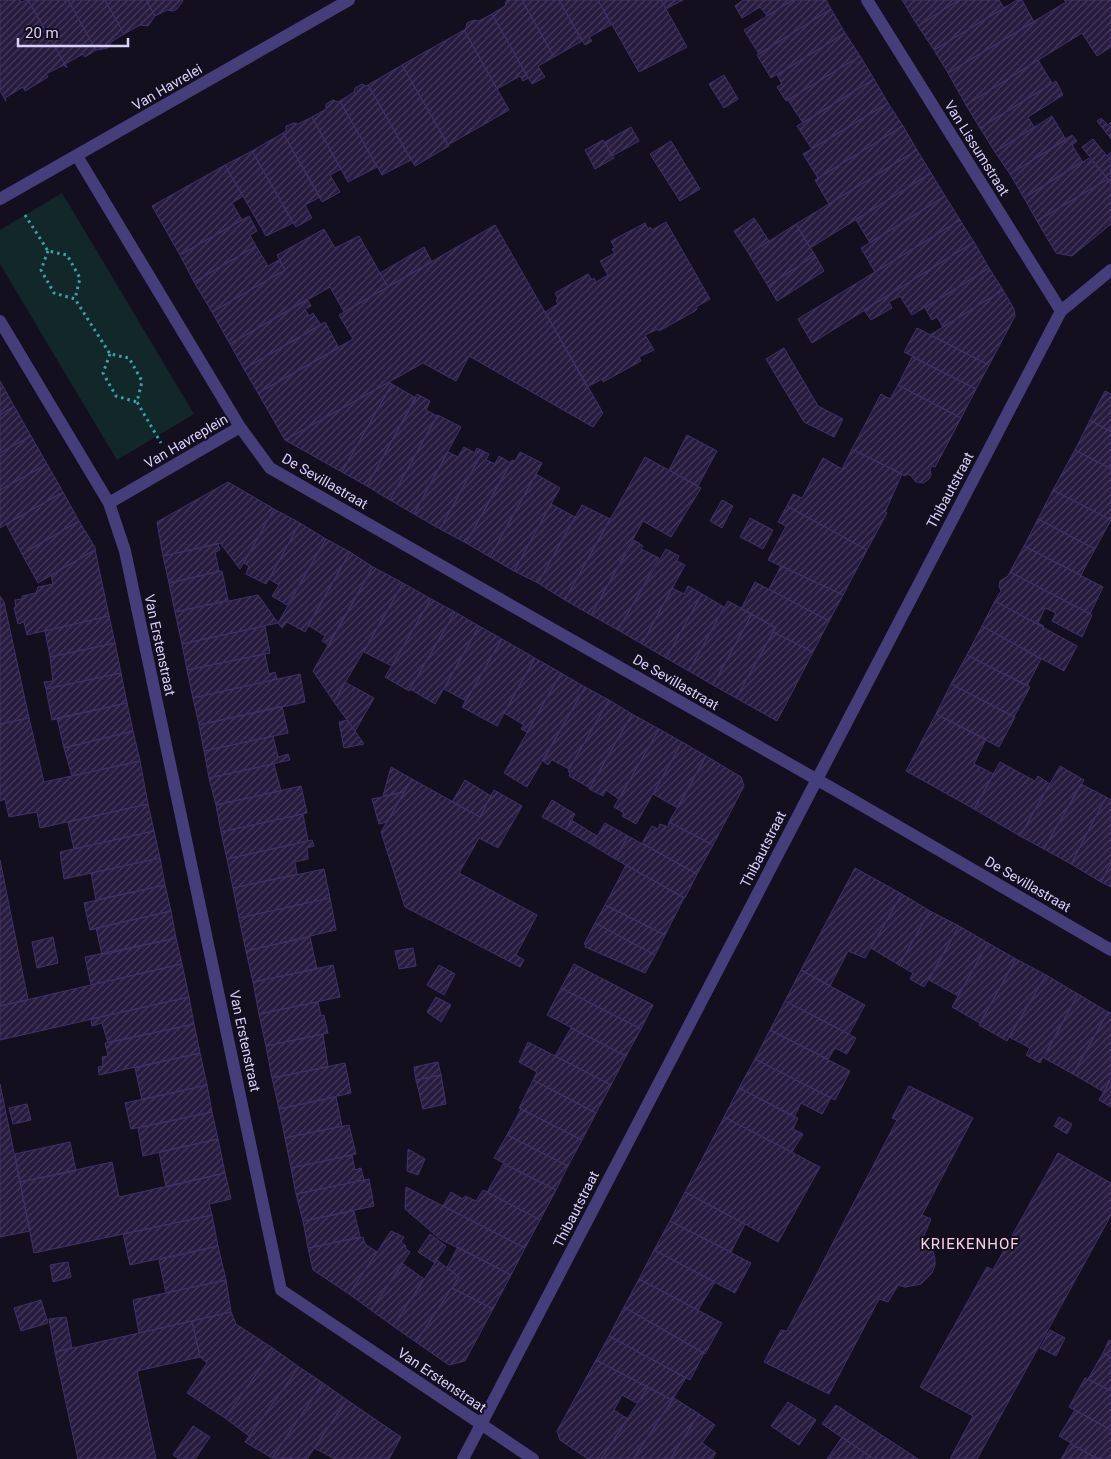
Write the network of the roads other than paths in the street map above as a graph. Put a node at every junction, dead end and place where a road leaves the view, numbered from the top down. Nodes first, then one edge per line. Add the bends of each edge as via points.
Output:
1 (349, 0) edge
2 (867, 0) edge
3 (77, 156) junction
4 (0, 199) edge
5 (1111, 270) edge
6 (1061, 311) junction
7 (0, 321) edge
8 (240, 427) junction
9 (109, 504) junction
10 (816, 779) junction
11 (1111, 950) edge
12 (481, 1424) junction
13 (463, 1459) edge
14 (533, 1459) edge

1 - 3 street, Van Havrelei
2 - 6 street, Van Lissumstraat
3 - 4 street, Van Havrelei
3 - 8 street, Van Havreplein
5 - 6 street, Thibautstraat
6 - 10 street, Thibautstraat
7 - 9 street
8 - 9 street, Van Havreplein
8 - 10 street, De Sevillastraat via 270,468
9 - 12 street, Van Erstenstraat via 125,551 281,1290
10 - 11 street, De Sevillastraat
10 - 12 street, Thibautstraat
12 - 13 street, Thibautstraat
12 - 14 street, Van Erstenstraat

